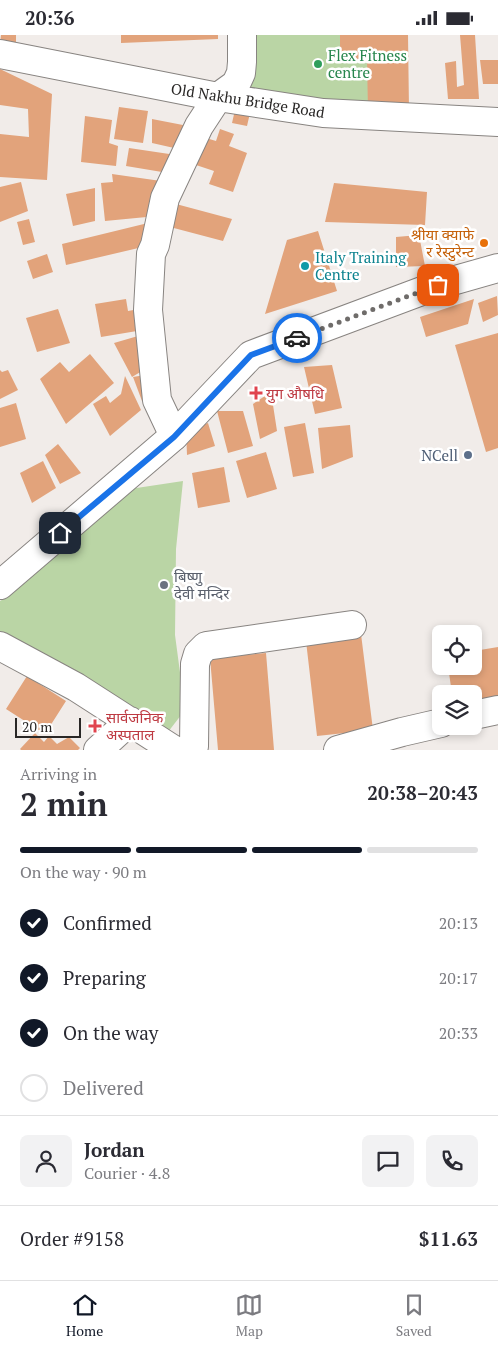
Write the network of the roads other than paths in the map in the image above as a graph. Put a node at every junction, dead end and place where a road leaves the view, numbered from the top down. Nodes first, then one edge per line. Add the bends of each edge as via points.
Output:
1 (242, 35) edge
2 (0, 54) edge
3 (218, 97) junction
4 (498, 122) edge
5 (498, 268) edge
6 (174, 437) junction
7 (0, 585) edge
8 (352, 625) dead end
9 (0, 646) edge
10 (498, 710) edge
11 (482, 713) edge
12 (130, 721) junction
13 (432, 725) edge
14 (185, 749) edge
15 (98, 750) edge
16 (338, 750) edge

1 - 3 street via 241,73 236,83
2 - 3 street, Old Nakhu Bridge Road
3 - 4 street, Old Nakhu Bridge Road via 323,113
3 - 6 street via 199,126 165,199 152,254 148,311 157,400
5 - 6 street via 438,285 251,355
6 - 7 street
8 - 14 street via 206,646 198,654 195,664
9 - 12 street
10 - 11 street
12 - 14 street
12 - 15 street
13 - 16 street

